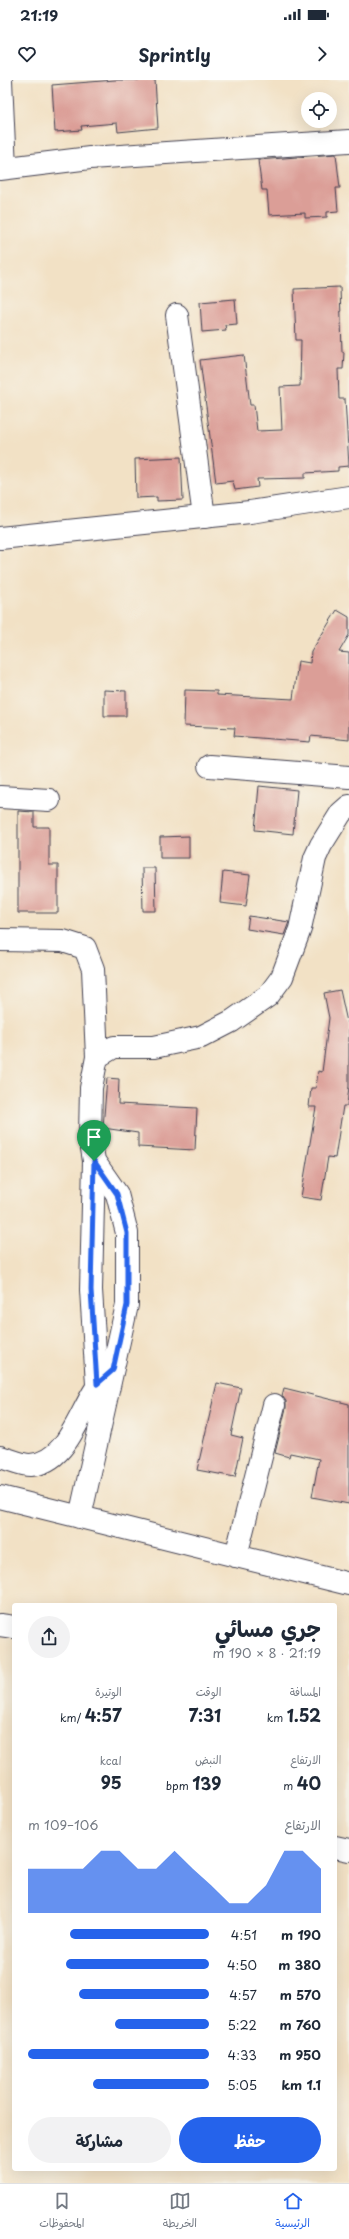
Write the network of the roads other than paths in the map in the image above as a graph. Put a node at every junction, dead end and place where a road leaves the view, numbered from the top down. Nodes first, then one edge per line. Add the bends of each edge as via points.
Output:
1 (2, 80) edge
2 (349, 141) edge
3 (2, 168) edge
4 (177, 315) dead end
5 (349, 497) edge
6 (204, 517) junction
7 (0, 538) edge
8 (209, 766) dead end
9 (349, 777) edge
10 (0, 797) edge
11 (49, 800) dead end
12 (349, 806) edge
13 (0, 940) edge
14 (97, 1057) junction
15 (94, 1161) junction
16 (105, 1377) junction
17 (274, 1405) dead end
18 (0, 1457) edge
19 (0, 1497) edge
20 (80, 1517) junction
21 (236, 1556) junction
22 (349, 1584) edge
23 (0, 1625) edge
24 (12, 1627) edge
25 (337, 1847) edge
26 (349, 1850) edge

1 - 3 street
2 - 3 street via 90,158
4 - 6 street
5 - 6 street
6 - 7 street
8 - 9 street
10 - 11 street
12 - 14 street via 341,814 315,858 300,929 282,977 268,996 232,1021 201,1036 154,1047 114,1047
13 - 14 street via 63,941 85,948 94,969
14 - 15 street via 91,1088 90,1136
15 - 16 street via 91,1290
15 - 16 street via 117,1194 127,1233 127,1305
16 - 18 street via 67,1443 44,1462 29,1465
16 - 20 street
17 - 21 street
19 - 20 street
20 - 21 street
21 - 22 street
23 - 24 street
25 - 26 street

